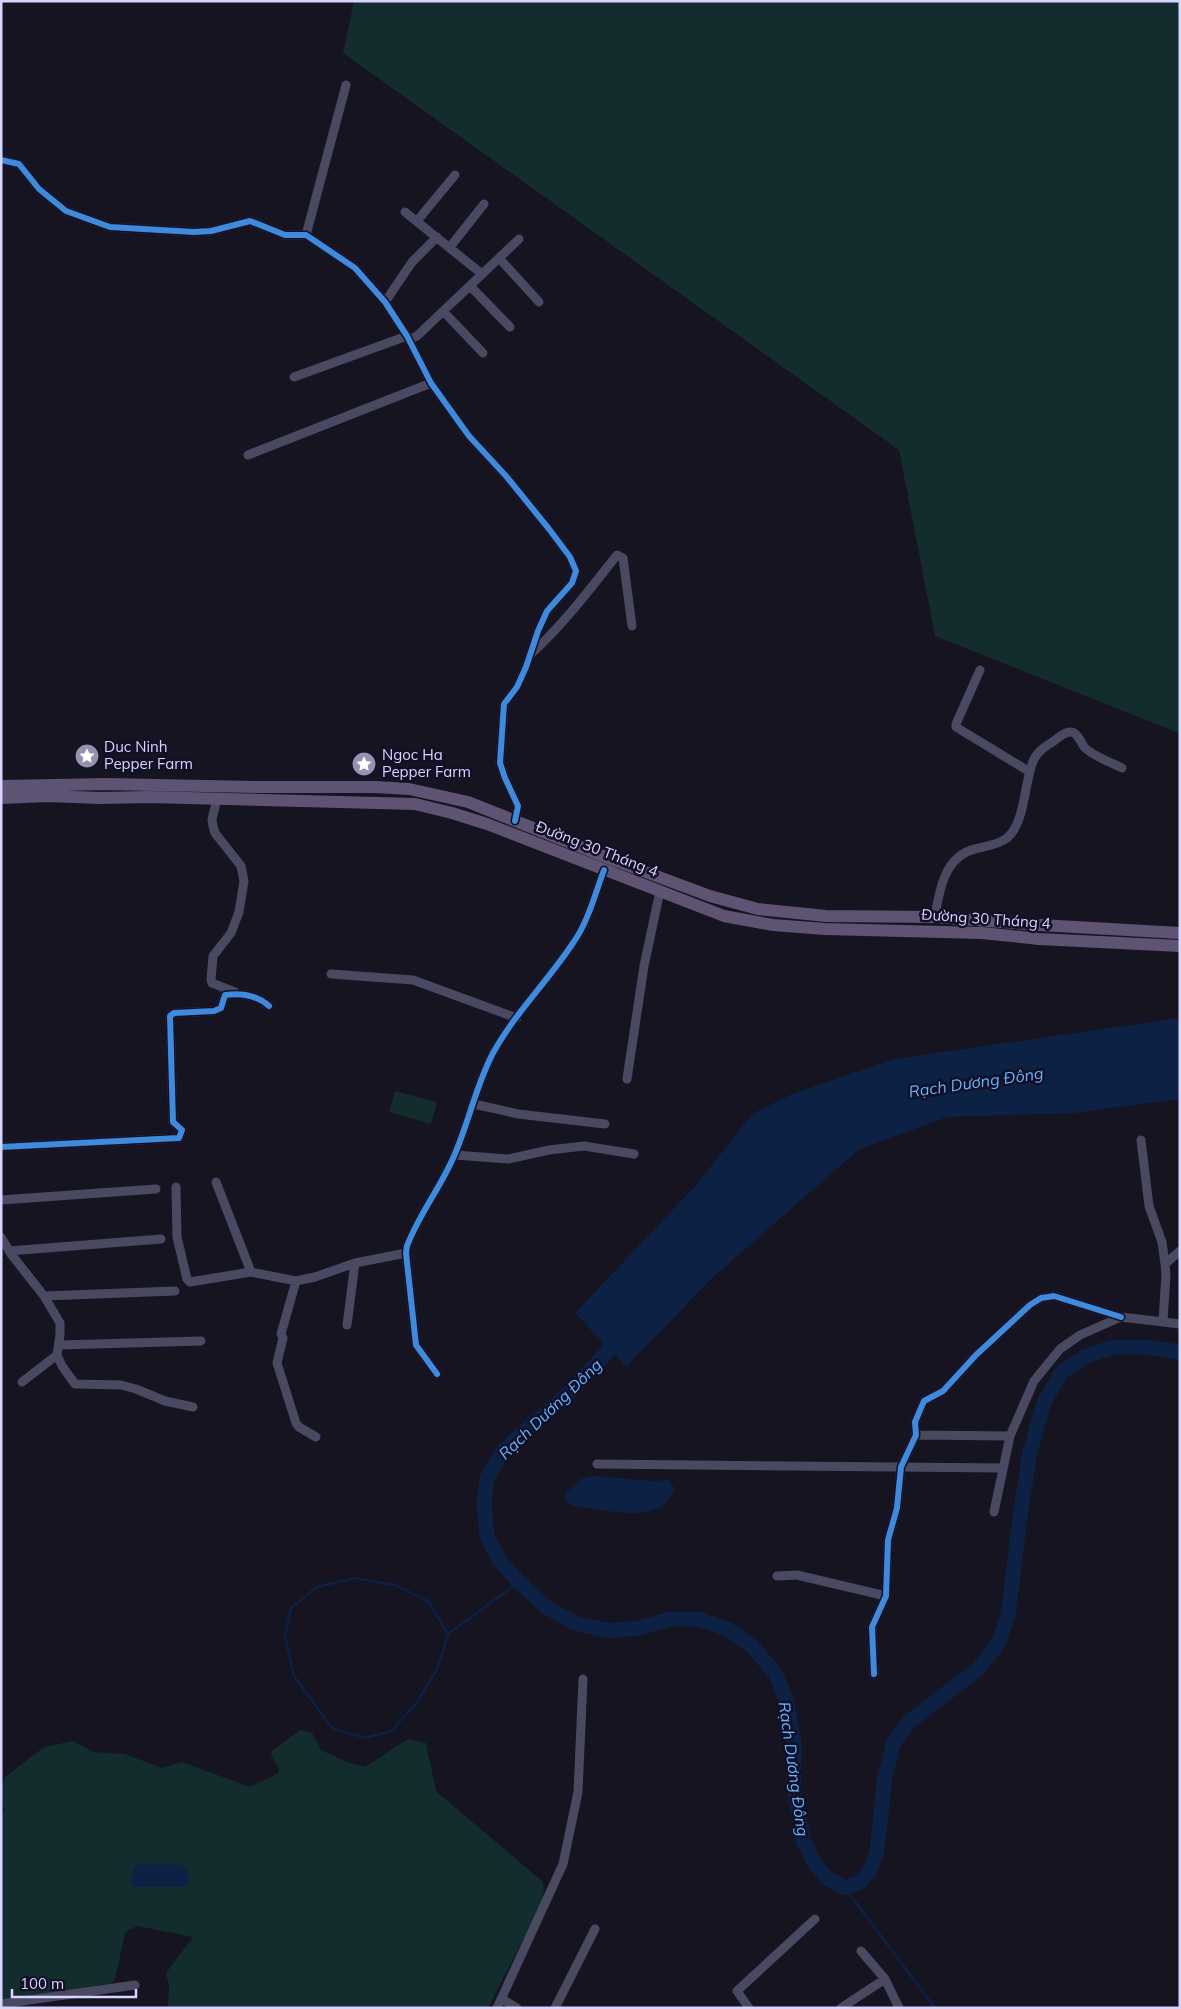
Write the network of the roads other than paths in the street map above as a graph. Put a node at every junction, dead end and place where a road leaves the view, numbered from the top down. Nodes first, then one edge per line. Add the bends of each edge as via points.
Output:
1 (346, 85) dead end
2 (1, 160) edge
3 (455, 175) dead end
4 (484, 204) dead end
5 (405, 212) dead end
6 (417, 222) junction
7 (306, 235) junction
8 (437, 237) junction
9 (519, 239) dead end
10 (450, 247) junction
11 (499, 258) junction
12 (482, 274) junction
13 (470, 286) junction
14 (385, 302) junction
15 (539, 302) dead end
16 (443, 311) junction
17 (510, 327) dead end
18 (408, 338) junction
19 (483, 353) dead end
20 (294, 377) dead end
21 (431, 383) junction
22 (248, 454) dead end
23 (632, 626) dead end
24 (531, 654) junction
25 (980, 670) dead end
26 (1122, 768) dead end
27 (1030, 772) junction
28 (1, 786) edge
29 (376, 787) junction
30 (259, 794) junction
31 (1, 798) edge
32 (217, 799) junction
33 (376, 802) junction
34 (515, 821) junction
35 (606, 864) junction
36 (660, 892) junction
37 (826, 916) junction
38 (935, 916) junction
39 (1040, 925) junction
40 (825, 929) junction
41 (1180, 933) edge
42 (1039, 939) junction
43 (1180, 946) edge
44 (331, 974) dead end
45 (238, 994) junction
46 (269, 1006) dead end
47 (517, 1018) junction
48 (627, 1079) dead end
49 (474, 1104) junction
50 (605, 1124) dead end
51 (1141, 1140) dead end
52 (1, 1147) edge
53 (455, 1154) junction
54 (634, 1154) dead end
55 (216, 1182) dead end
56 (176, 1187) dead end
57 (156, 1189) dead end
58 (1, 1200) edge
59 (1, 1237) edge
60 (161, 1239) dead end
61 (9, 1251) junction
62 (1180, 1251) edge
63 (406, 1253) junction
64 (355, 1263) junction
65 (1165, 1264) junction
66 (251, 1272) junction
67 (296, 1281) junction
68 (175, 1290) dead end
69 (44, 1296) junction
70 (1121, 1317) junction
71 (1163, 1321) junction
72 (1180, 1324) edge
73 (347, 1325) dead end
74 (201, 1340) dead end
75 (59, 1344) junction
76 (57, 1355) junction
77 (437, 1374) dead end
78 (22, 1382) dead end
79 (193, 1407) dead end
80 (916, 1435) junction
81 (1010, 1436) junction
82 (316, 1437) dead end
83 (597, 1464) dead end
84 (901, 1467) junction
85 (1002, 1468) junction
86 (994, 1512) dead end
87 (777, 1576) dead end
88 (886, 1596) junction
89 (874, 1674) dead end
90 (583, 1679) dead end
91 (815, 1919) dead end
92 (595, 1929) dead end
93 (861, 1951) dead end
94 (885, 1979) junction
95 (135, 1985) dead end
96 (502, 1999) junction
97 (1, 2004) edge
98 (497, 2008) edge
99 (517, 2008) edge
100 (555, 2008) edge
101 (749, 2008) edge
102 (841, 2008) edge
103 (899, 2008) edge

1 - 7 street
2 - 7 street via 19,164 39,189 66,211 110,227 194,232 250,221 285,235
3 - 6 street
4 - 10 street
5 - 6 street
6 - 8 street
7 - 14 street via 355,268
8 - 10 street
8 - 14 street via 412,262
9 - 11 street
10 - 12 street
11 - 12 street
11 - 15 street
12 - 13 street
13 - 16 street
13 - 17 street
14 - 18 street
16 - 18 street via 416,336
16 - 19 street
18 - 20 street
18 - 21 street
21 - 22 street
21 - 24 street via 469,436 506,476 574,565 572,583 547,611
23 - 24 street via 623,558 617,555
24 - 34 street via 517,687 504,704 502,716 500,763 518,806
25 - 27 street via 956,728
26 - 27 street via 1090,752 1070,732 1041,750 1034,758
27 - 38 street via 1014,830 998,843 964,852 956,858 943,883
28 - 30 main road, Đường 30 Tháng 4 via 106,784
29 - 30 main road, Đường 30 Tháng 4
29 - 33 main road
29 - 34 main road, Đường 30 Tháng 4 via 444,796
30 - 32 main road, Đường 30 Tháng 4
30 - 33 main road, Đường 30 Tháng 4
31 - 32 main road, Đường 30 Tháng 4
32 - 45 street via 213,826 240,866 244,881 239,912 231,933 214,956 211,980
33 - 35 main road, Đường 30 Tháng 4 via 415,804 452,813
34 - 35 main road, Đường 30 Tháng 4
35 - 36 main road, Đường 30 Tháng 4
35 - 37 main road, Đường 30 Tháng 4 via 758,909
35 - 47 street via 574,942
36 - 40 main road, Đường 30 Tháng 4 via 724,916 773,925
36 - 48 street via 644,966
37 - 38 main road, Đường 30 Tháng 4
37 - 40 main road
38 - 39 main road, Đường 30 Tháng 4
39 - 41 main road, Đường 30 Tháng 4
39 - 42 main road
40 - 42 main road, Đường 30 Tháng 4 via 982,933
42 - 43 main road, Đường 30 Tháng 4
44 - 47 street via 413,980
45 - 46 street via 262,1000
45 - 52 street via 225,994 221,1008 214,1011 174,1013 170,1016 173,1122 182,1130 179,1138
47 - 49 street via 482,1076
49 - 50 street via 518,1114
49 - 53 street
51 - 65 street via 1149,1206 1162,1242
53 - 54 street via 508,1159 584,1146
53 - 63 street via 411,1236
55 - 66 street
56 - 66 street via 177,1238 187,1279 194,1282
57 - 58 street
59 - 61 street
60 - 61 street
61 - 69 street
62 - 65 street
63 - 64 street
63 - 77 street via 416,1345
64 - 67 street
64 - 73 street
65 - 71 street
66 - 67 street
67 - 82 street via 277,1360 296,1423
68 - 69 street
69 - 75 street via 60,1323
70 - 71 street
70 - 80 street via 1054,1296 1041,1298 976,1355 943,1390 924,1401 915,1422
70 - 81 street via 1080,1335 1060,1349 1034,1381
71 - 72 street
74 - 75 street
75 - 76 street
76 - 78 street
76 - 79 street via 75,1384 120,1385 151,1397
80 - 81 street
80 - 84 street
81 - 85 street
83 - 84 street
84 - 85 street
84 - 88 street via 897,1508 888,1540
85 - 86 street
87 - 88 street via 797,1576
88 - 89 street via 872,1627
90 - 96 street via 578,1792 563,1864
91 - 101 street via 737,1992
92 - 100 street
93 - 94 street
94 - 102 street
94 - 103 street
95 - 97 street
96 - 98 street
96 - 99 street

